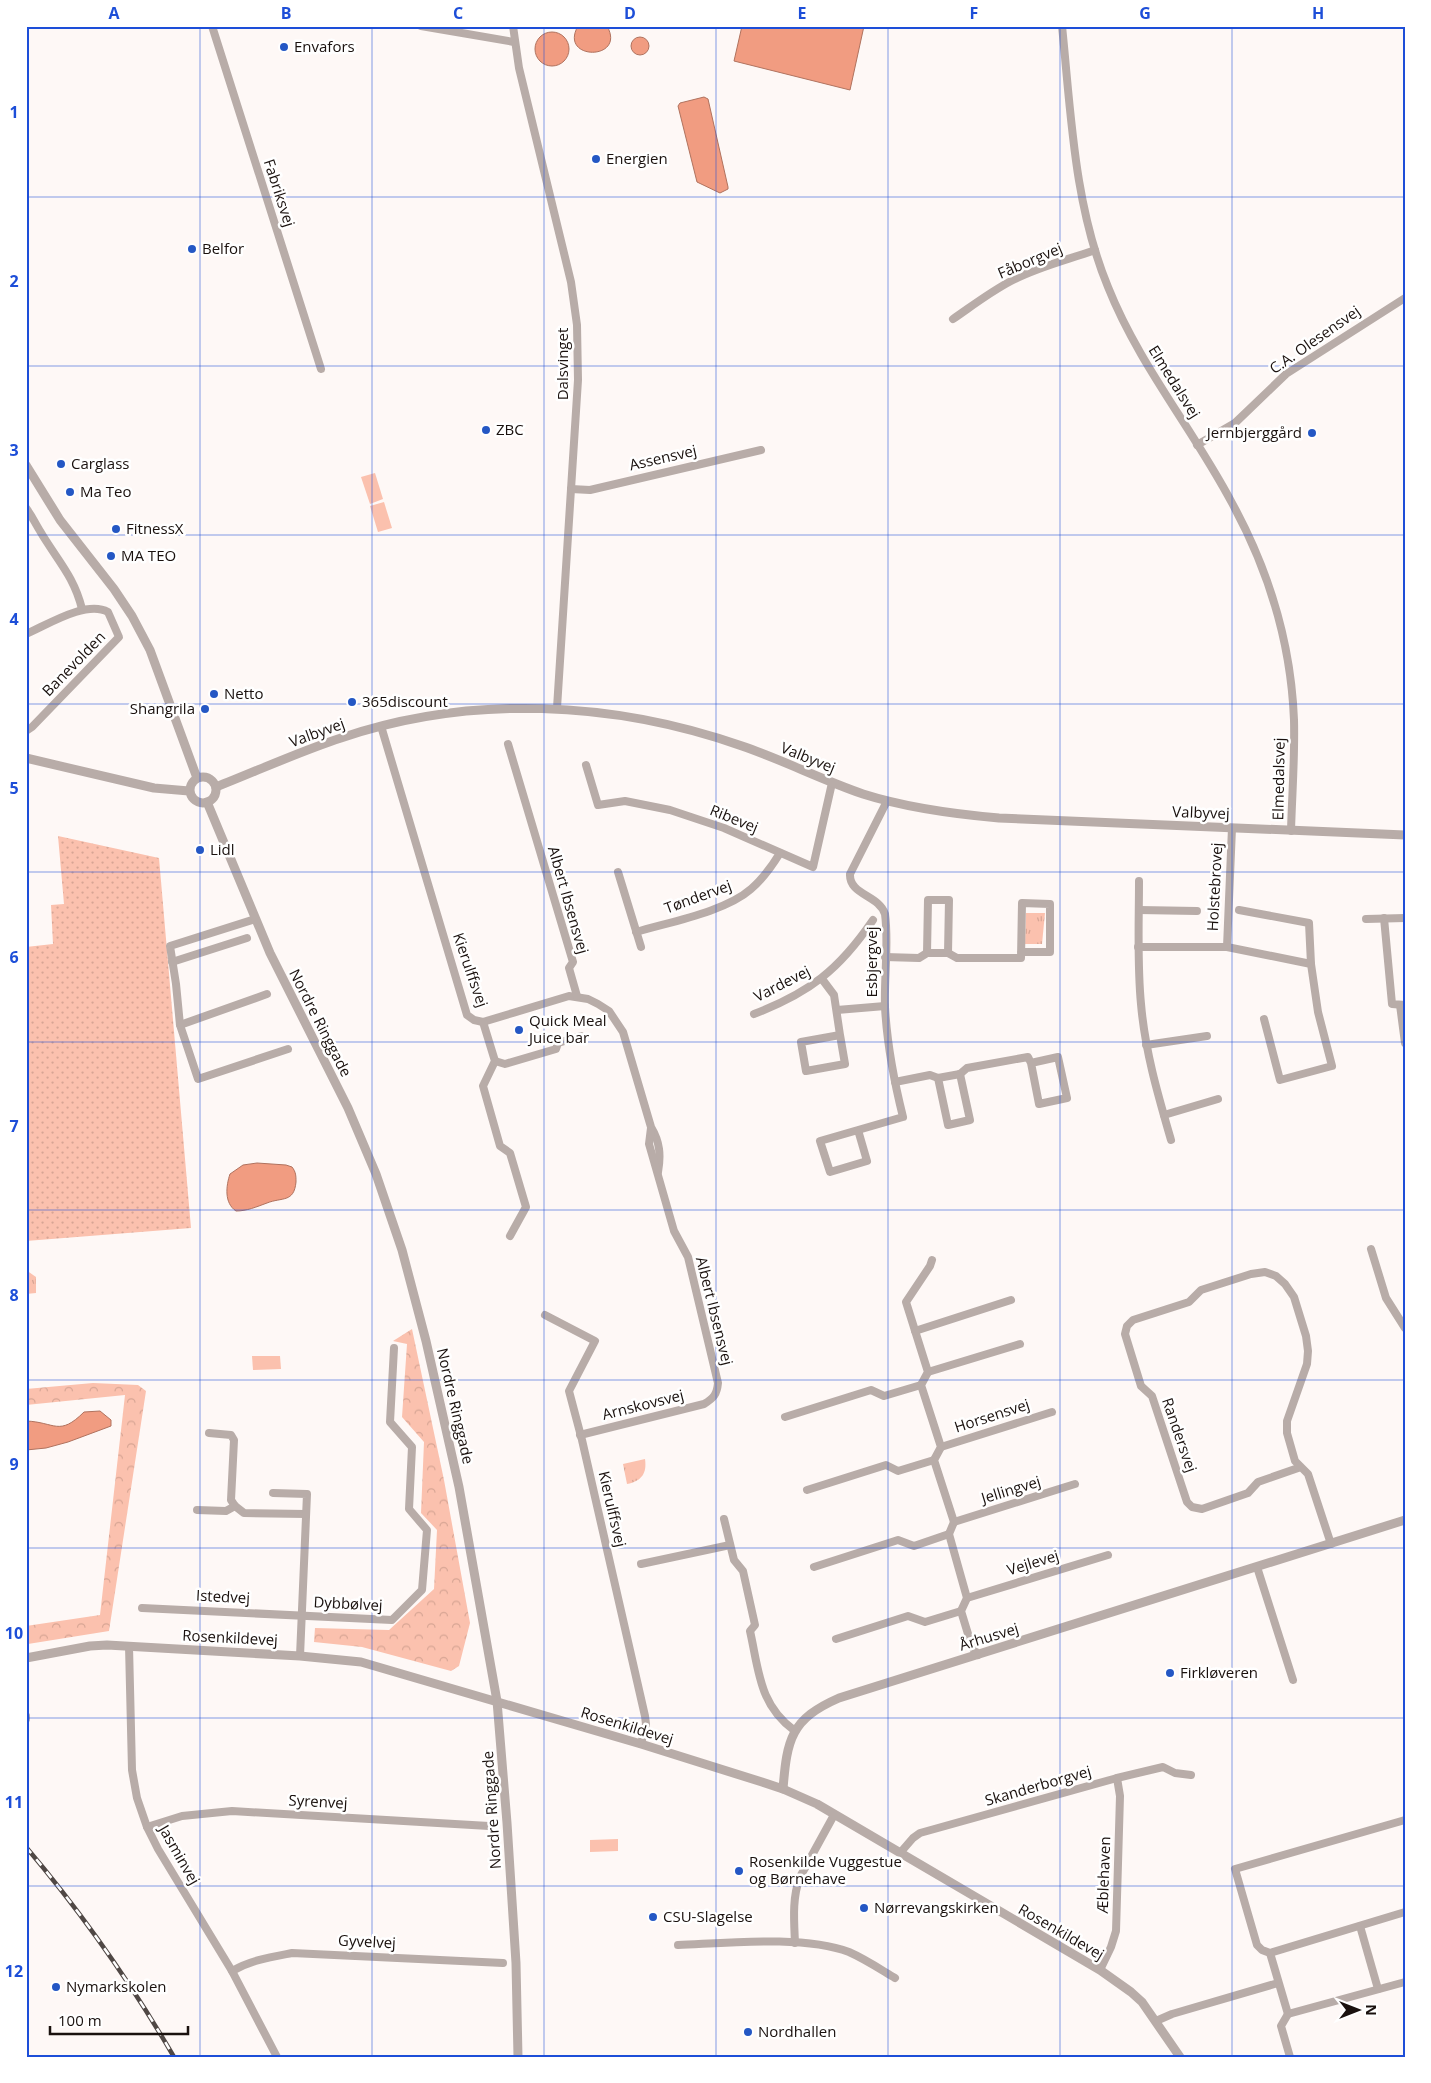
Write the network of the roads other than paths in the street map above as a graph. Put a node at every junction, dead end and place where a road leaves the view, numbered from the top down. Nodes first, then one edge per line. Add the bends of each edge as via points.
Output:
1 (212, 26) edge
2 (421, 26) edge
3 (513, 26) edge
4 (1062, 26) edge
5 (514, 42) junction
6 (1095, 250) junction
7 (1405, 298) edge
8 (953, 319) dead end
9 (321, 369) dead end
10 (1197, 445) junction
11 (761, 450) dead end
12 (26, 465) edge
13 (571, 489) junction
14 (26, 508) edge
15 (82, 609) junction
16 (26, 634) edge
17 (557, 708) junction
18 (381, 726) junction
19 (26, 731) edge
20 (508, 744) dead end
21 (26, 758) edge
22 (586, 765) dead end
23 (197, 778) junction
24 (832, 783) junction
25 (216, 787) junction
26 (189, 791) junction
27 (888, 801) junction
28 (207, 802) junction
29 (1232, 828) junction
30 (1291, 831) junction
31 (1405, 835) edge
32 (780, 853) junction
33 (618, 872) dead end
34 (1139, 881) dead end
35 (1139, 910) junction
36 (1239, 910) dead end
37 (1197, 911) dead end
38 (256, 918) junction
39 (1366, 918) dead end
40 (1384, 918) junction
41 (1405, 918) edge
42 (873, 920) dead end
43 (636, 932) junction
44 (247, 938) dead end
45 (641, 947) dead end
46 (1138, 947) junction
47 (1226, 947) junction
48 (1021, 952) junction
49 (927, 953) junction
50 (948, 953) junction
51 (885, 957) junction
52 (172, 962) junction
53 (1312, 964) junction
54 (822, 979) junction
55 (267, 994) dead end
56 (577, 996) junction
57 (1402, 1004) edge
58 (885, 1006) junction
59 (837, 1010) junction
60 (754, 1014) dead end
61 (1264, 1019) dead end
62 (483, 1022) junction
63 (180, 1025) junction
64 (840, 1035) junction
65 (581, 1036) dead end
66 (1207, 1036) dead end
67 (1405, 1043) edge
68 (1146, 1045) junction
69 (288, 1049) dead end
70 (495, 1061) junction
71 (1031, 1063) junction
72 (960, 1074) junction
73 (938, 1078) junction
74 (895, 1082) junction
75 (1218, 1099) dead end
76 (1164, 1115) junction
77 (858, 1130) junction
78 (1171, 1140) dead end
79 (510, 1236) dead end
80 (1371, 1249) dead end
81 (932, 1260) dead end
82 (1011, 1300) dead end
83 (545, 1315) dead end
84 (1405, 1328) edge
85 (915, 1331) junction
86 (1020, 1344) dead end
87 (394, 1348) dead end
88 (928, 1372) junction
89 (921, 1385) junction
90 (712, 1399) joint
91 (1052, 1412) dead end
92 (785, 1417) dead end
93 (209, 1433) dead end
94 (580, 1435) junction
95 (941, 1447) junction
96 (934, 1460) junction
97 (1301, 1467) junction
98 (1076, 1484) dead end
99 (807, 1490) dead end
100 (273, 1493) dead end
101 (235, 1506) junction
102 (197, 1510) dead end
103 (306, 1514) junction
104 (724, 1519) dead end
105 (1405, 1520) edge
106 (954, 1522) junction
107 (949, 1534) junction
108 (730, 1544) junction
109 (1331, 1544) junction
110 (1108, 1555) dead end
111 (641, 1564) dead end
112 (814, 1567) dead end
113 (1257, 1567) junction
114 (967, 1598) junction
115 (142, 1608) dead end
116 (961, 1610) junction
117 (302, 1615) junction
118 (836, 1639) dead end
119 (129, 1646) junction
120 (978, 1655) junction
121 (300, 1656) junction
122 (26, 1658) edge
123 (1293, 1680) dead end
124 (497, 1701) junction
125 (795, 1731) junction
126 (641, 1744) junction
127 (1191, 1775) dead end
128 (1117, 1778) junction
129 (784, 1789) junction
130 (834, 1815) junction
131 (1405, 1820) edge
132 (489, 1826) dead end
133 (147, 1827) junction
134 (900, 1854) junction
135 (1405, 1912) edge
136 (1360, 1926) junction
137 (795, 1943) junction
138 (678, 1945) dead end
139 (1270, 1953) junction
140 (503, 1963) dead end
141 (1100, 1970) junction
142 (232, 1971) junction
143 (895, 1978) dead end
144 (1405, 1982) edge
145 (1278, 1983) junction
146 (1378, 1989) junction
147 (1288, 2014) junction
148 (1156, 2021) junction
149 (277, 2057) edge
150 (518, 2057) edge
151 (1180, 2057) edge
152 (1290, 2057) edge

1 - 9 street, Fabriksvej
2 - 5 street
3 - 5 street, Dalsvinget
4 - 6 street, Elmedalsvej via 1079,182
5 - 13 street, Dalsvinget via 571,282 576,316 578,380
6 - 8 street, Fåborgvej via 1012,280
6 - 10 street, Elmedalsvej via 1126,329
7 - 10 street, C.A. Olesensvej via 1286,374 1235,423
10 - 30 street, Elmedalsvej via 1251,539 1268,579 1280,623 1294,719
11 - 13 street, Assensvej via 590,490
12 - 23 street via 60,520 132,616 150,650
13 - 17 street, Dalsvinget
14 - 15 street via 70,576
15 - 16 street
15 - 19 street, Banevolden via 108,612 119,637
17 - 18 street, Valbyvej via 482,710
17 - 24 street, Valbyvej via 621,715 680,727 742,746
18 - 25 street, Valbyvej via 316,747
18 - 62 street, Kierulffsvej via 467,1015
20 - 56 street, Albert Ibsensvej via 573,962 570,968
21 - 26 street via 154,788
22 - 32 street, Ribevej via 598,805 624,801 670,810 724,828
23 - 25 street via 209,778
23 - 26 street
24 - 27 street, Valbyvej
24 - 32 street, Ribevej via 813,867
25 - 28 street via 215,795
26 - 28 street via 196,801
27 - 29 street, Valbyvej via 950,814 999,818
27 - 51 street, Esbjergvej via 850,874 852,886 884,910
28 - 38 street, Nordre Ringgade
29 - 30 street, Valbyvej
29 - 47 street, Holstebrovej
30 - 31 street, Valbyvej
32 - 43 street, Tøndervej via 765,875 734,901
33 - 43 street
34 - 35 street
35 - 37 street, Holstebrovej
35 - 46 street
36 - 53 street, Holstebrovej via 1309,923
38 - 52 street via 170,946
38 - 124 street, Nordre Ringgade via 287,990 348,1108 376,1174 402,1250 459,1487
39 - 40 street
40 - 41 street
40 - 57 street via 1392,1004
42 - 54 street, Vardevej via 857,944
43 - 45 street
44 - 52 street
46 - 47 street, Holstebrovej
46 - 68 street
47 - 53 street, Holstebrovej
48 - 48 street via 1022,903 1050,904 1050,952
48 - 50 street via 1021,958 957,958
49 - 50 street
49 - 50 street via 928,900 949,900
49 - 51 street via 919,958
51 - 58 street, Esbjergvej
52 - 63 street
53 - 61 street, Holstebrovej via 1318,1012 1332,1066 1280,1080
54 - 59 street, Vardevej via 834,995
54 - 60 street, Vardevej via 781,1004
55 - 63 street
56 - 62 street
56 - 90 street, Albert Ibsensvej via 609,1011 623,1032 651,1127 649,1144 674,1230 688,1257 718,1383
57 - 67 street
58 - 59 street
58 - 74 street, Esbjergvej
59 - 64 street, Vardevej
62 - 70 street, Kierulffsvej
63 - 69 street via 198,1079
64 - 64 street, Vardevej via 845,1064 806,1071 801,1042
65 - 70 street via 558,1042 556,1049 547,1052 505,1064
66 - 68 street
68 - 76 street
70 - 79 street via 482,1086 500,1146 510,1153 526,1207
71 - 71 street via 1039,1104 1067,1098 1058,1057
71 - 72 street via 1028,1057 967,1068
72 - 73 street
72 - 73 street via 970,1120 948,1124
73 - 74 street via 930,1075
74 - 77 street, Esbjergvej via 903,1117
75 - 76 street
76 - 78 street
77 - 77 street via 820,1141 830,1172 867,1161
80 - 84 street via 1386,1298
81 - 85 street via 906,1302
82 - 85 street
83 - 94 street, Kierulffsvej via 595,1341 569,1391
85 - 88 street
86 - 88 street
87 - 117 street, Dybbølvej via 390,1422 412,1447 409,1509 427,1530 422,1590 392,1620
88 - 89 street
89 - 92 street via 884,1396 871,1390
89 - 95 street
90 - 94 street, Arnskovsvej via 704,1404
91 - 95 street, Horsensvej
93 - 101 street via 231,1435 234,1440 232,1500
94 - 126 street, Kierulffsvej via 645,1716
95 - 96 street
96 - 99 street via 898,1471 886,1465
96 - 106 street
97 - 97 street, Randersvej via 1295,1461 1287,1421 1307,1364 1308,1351 1294,1297 1276,1276 1265,1272 1251,1274 1201,1290 1189,1302 1133,1320 1125,1334 1141,1386 1154,1400 1187,1502 1202,1509 1248,1493 1258,1482
97 - 109 street, Randersvej via 1308,1474
98 - 106 street, Jellingvej
100 - 103 street via 307,1494
101 - 102 street via 226,1511
101 - 103 street via 244,1513
103 - 117 street
104 - 108 street
105 - 109 street, Århusvej
106 - 107 street
107 - 112 street via 914,1546 898,1540
107 - 114 street
108 - 111 street
108 - 125 street via 734,1560 743,1570 755,1625 750,1631 765,1696 771,1709
109 - 113 street, Århusvej
110 - 114 street, Vejlevej
113 - 120 street, Århusvej
113 - 123 street
114 - 116 street
115 - 117 street, Istedvej
116 - 118 street via 925,1622 908,1616
116 - 120 street via 972,1647
117 - 121 street
119 - 121 street, Rosenkildevej
119 - 122 street, Rosenkildevej via 90,1646
119 - 133 street, Jasminvej via 132,1770
120 - 125 street, Århusvej via 839,1698 805,1717
121 - 124 street, Rosenkildevej via 361,1662
124 - 126 street, Rosenkildevej
124 - 150 street, Nordre Ringgade via 516,1963
125 - 129 street, Århusvej via 786,1758
126 - 129 street, Rosenkildevej
127 - 128 street, Skanderborgvej via 1163,1767
128 - 134 street, Skanderborgvej via 920,1833
128 - 141 street, Æblehaven via 1120,1796 1116,1931
129 - 130 street, Rosenkildevej
130 - 134 street, Rosenkildevej
130 - 137 street via 796,1887
131 - 139 street via 1235,1869 1257,1945
132 - 133 street, Syrenvej via 232,1811 182,1816
133 - 142 street, Jasminvej
134 - 141 street, Rosenkildevej
135 - 136 street
136 - 139 street
136 - 146 street
137 - 138 street
137 - 143 street via 848,1952
139 - 145 street
140 - 142 street, Gyvelvej via 300,1953 267,1957
141 - 148 street, Rosenkildevej via 1142,2002
142 - 149 street, Jasminvej
144 - 146 street
145 - 147 street
145 - 148 street
146 - 147 street
147 - 152 street via 1281,2026
148 - 151 street, Rosenkildevej

